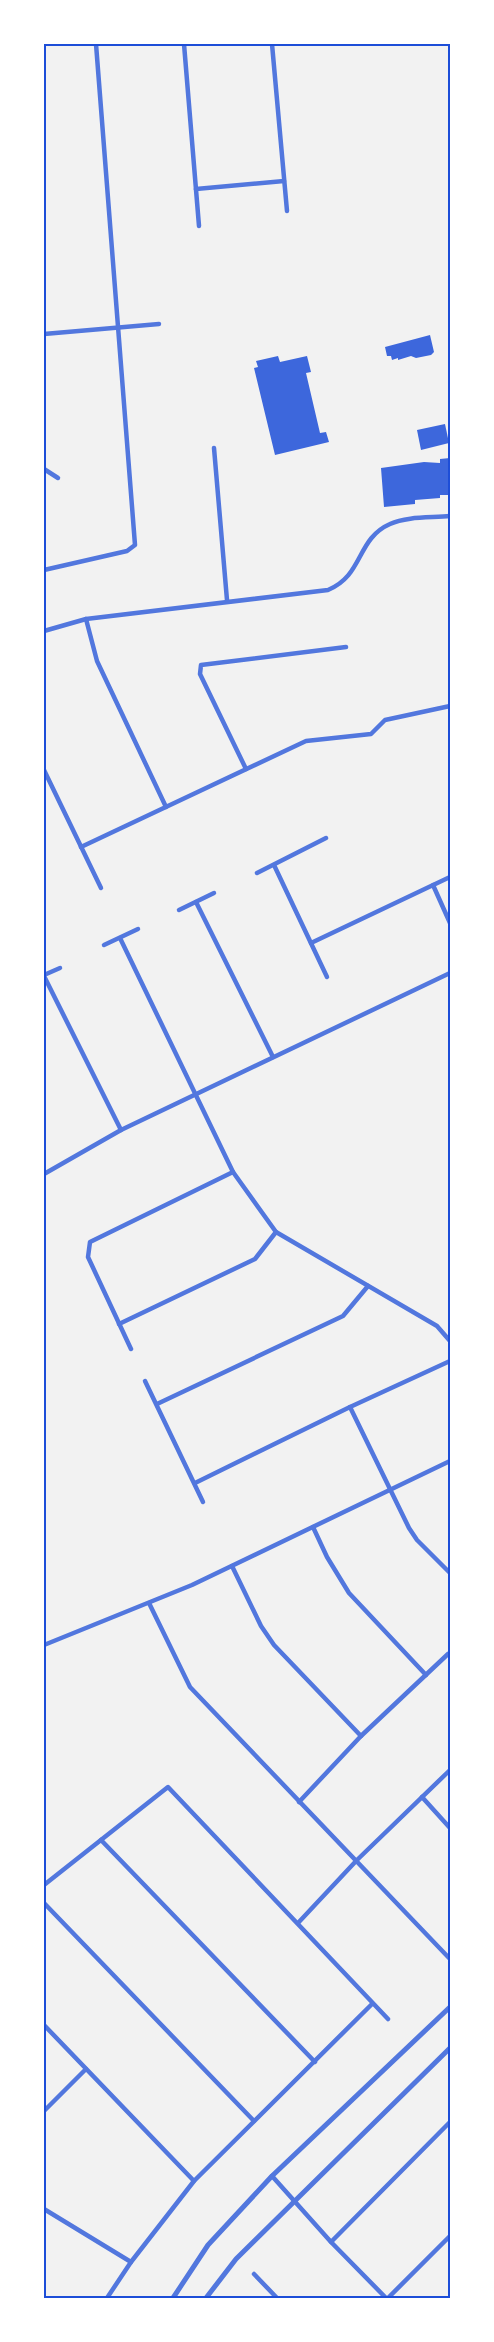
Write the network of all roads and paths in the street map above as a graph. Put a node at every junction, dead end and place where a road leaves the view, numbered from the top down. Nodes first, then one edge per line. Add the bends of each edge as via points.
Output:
1 (96, 44) edge
2 (184, 44) edge
3 (272, 44) edge
4 (284, 181) junction
5 (196, 189) junction
6 (287, 212) dead end
7 (199, 226) dead end
8 (159, 324) dead end
9 (120, 328) junction
10 (44, 334) edge
11 (214, 448) dead end
12 (44, 469) edge
13 (57, 478) dead end
14 (450, 516) edge
15 (44, 570) edge
16 (227, 600) junction
17 (86, 619) junction
18 (44, 631) edge
19 (346, 647) dead end
20 (450, 706) edge
21 (246, 769) junction
22 (44, 770) edge
23 (166, 807) junction
24 (326, 838) dead end
25 (81, 847) junction
26 (274, 865) junction
27 (257, 873) dead end
28 (450, 877) edge
29 (433, 885) junction
30 (100, 888) dead end
31 (214, 893) dead end
32 (196, 902) junction
33 (179, 910) dead end
34 (450, 923) edge
35 (138, 929) dead end
36 (120, 938) junction
37 (311, 943) junction
38 (104, 945) dead end
39 (60, 968) dead end
40 (450, 973) edge
41 (44, 976) edge
42 (327, 977) dead end
43 (273, 1058) junction
44 (196, 1094) junction
45 (121, 1130) junction
46 (44, 1172) edge
47 (233, 1172) junction
48 (276, 1232) junction
49 (368, 1286) junction
50 (119, 1324) junction
51 (450, 1341) edge
52 (130, 1348) dead end
53 (450, 1361) edge
54 (145, 1381) dead end
55 (157, 1404) junction
56 (350, 1407) junction
57 (450, 1461) edge
58 (195, 1483) junction
59 (390, 1489) junction
60 (203, 1502) dead end
61 (313, 1527) junction
62 (232, 1566) junction
63 (450, 1573) edge
64 (149, 1603) junction
65 (44, 1645) edge
66 (448, 1654) dead end
67 (426, 1676) junction
68 (361, 1736) junction
69 (448, 1771) dead end
70 (422, 1797) junction
71 (299, 1802) junction
72 (450, 1828) edge
73 (101, 1840) junction
74 (357, 1860) junction
75 (44, 1885) edge
76 (44, 1903) edge
77 (298, 1923) junction
78 (450, 1959) edge
79 (372, 2004) junction
80 (450, 2007) edge
81 (388, 2019) dead end
82 (44, 2025) edge
83 (450, 2048) edge
84 (315, 2062) junction
85 (86, 2069) junction
86 (44, 2111) edge
87 (254, 2121) junction
88 (450, 2122) edge
89 (272, 2176) junction
90 (194, 2181) junction
91 (294, 2200) junction
92 (44, 2209) edge
93 (450, 2236) edge
94 (331, 2242) junction
95 (131, 2262) junction
96 (254, 2274) dead end
97 (274, 2297) edge
98 (107, 2298) edge
99 (173, 2298) edge
100 (206, 2298) edge
101 (387, 2298) edge

1 - 9 street
2 - 5 street
3 - 4 street
4 - 5 street
4 - 6 street
5 - 7 street
8 - 9 street
9 - 10 street
9 - 15 street via 135,545 127,551
11 - 16 street
12 - 13 street
14 - 16 street via 399,521 379,530 368,541 348,577 328,590
16 - 17 street
17 - 18 street
17 - 23 street via 97,661
19 - 21 street via 201,664 200,674
20 - 21 street via 385,720 370,734 306,741
21 - 23 street
22 - 25 street
23 - 25 street
24 - 26 street
25 - 30 street
26 - 27 street
26 - 37 street
28 - 29 street
29 - 34 street
29 - 37 street
31 - 32 street
32 - 33 street
32 - 43 street
35 - 36 street
36 - 38 street
36 - 44 street
37 - 42 street
39 - 41 street
40 - 43 street
41 - 45 street
43 - 44 street
44 - 45 street
44 - 47 street
45 - 46 street
47 - 48 street
47 - 50 street via 90,1242 88,1257
48 - 49 street
48 - 50 street via 255,1259
49 - 51 street via 437,1326
49 - 55 street via 343,1316
50 - 52 street
53 - 56 street
54 - 55 street
55 - 58 street
56 - 58 street
56 - 59 street
57 - 59 street
58 - 60 street
59 - 61 street
59 - 63 street via 417,1540
61 - 62 street
61 - 67 street via 349,1593
62 - 64 street
62 - 68 street via 274,1645
64 - 65 street
64 - 71 street via 190,1687
66 - 67 street
67 - 68 street
68 - 71 street
69 - 70 street
70 - 72 street
70 - 74 street
71 - 74 street
73 - 75 street
73 - 77 street via 168,1787
73 - 84 street
74 - 77 street
74 - 78 street
76 - 87 street
77 - 79 street
79 - 81 street
79 - 84 street
80 - 89 street
82 - 85 street
83 - 91 street
84 - 87 street
85 - 86 street
85 - 90 street
87 - 90 street
88 - 94 street
89 - 91 street
89 - 99 street via 208,2245
90 - 95 street
91 - 94 street
91 - 100 street via 236,2259
92 - 95 street
93 - 101 street
94 - 101 street
95 - 98 street
96 - 97 street

